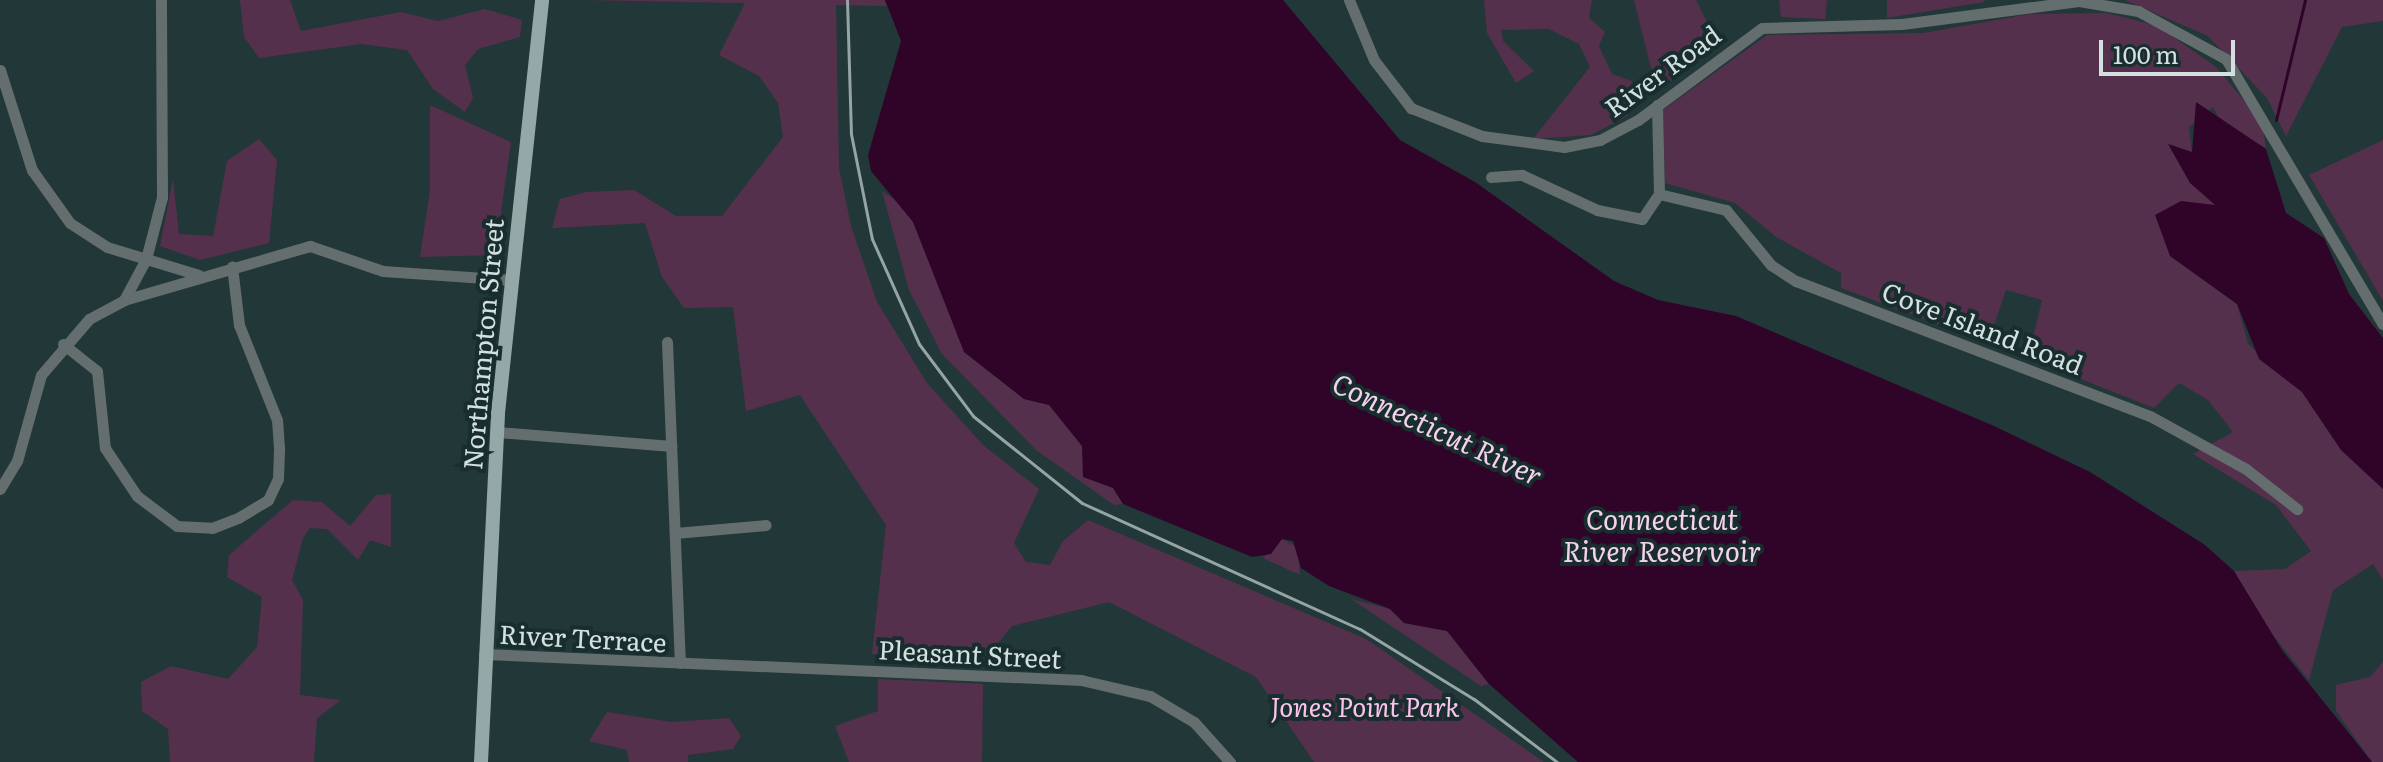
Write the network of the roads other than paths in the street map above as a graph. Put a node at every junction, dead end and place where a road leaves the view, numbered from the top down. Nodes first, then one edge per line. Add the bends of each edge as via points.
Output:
1 (161, 0) edge
2 (542, 0) edge
3 (549, 0) edge
4 (1349, 0) edge
5 (539, 40) junction
6 (0, 70) edge
7 (1657, 105) junction
8 (1491, 177) dead end
9 (1659, 194) junction
10 (146, 259) junction
11 (232, 266) junction
12 (199, 275) junction
13 (511, 280) junction
14 (124, 300) junction
15 (2383, 324) edge
16 (667, 342) dead end
17 (63, 344) junction
18 (497, 432) junction
19 (671, 446) junction
20 (0, 489) edge
21 (2297, 509) dead end
22 (766, 525) dead end
23 (675, 533) junction
24 (484, 654) junction
25 (680, 663) junction
26 (481, 762) edge
27 (1230, 762) edge

1 - 10 street via 165,159
2 - 5 main road
3 - 5 main road
4 - 7 street, River Road via 1391,87 1442,124 1527,146 1564,147 1600,140
5 - 13 main road, Northampton Street
6 - 10 street via 17,135 51,202 107,247
7 - 9 street
7 - 15 street, River Road via 1762,28 1902,24 2079,1 2138,11 2226,59
8 - 9 street via 1522,175 1630,219 1650,213
9 - 21 street, Cove Island Road via 1726,210 1771,265 1796,281 2150,416 2246,469
10 - 12 street
10 - 14 street
11 - 12 street
11 - 13 street via 310,246 395,273
11 - 17 street via 239,325 277,420 279,448 278,479 268,500 238,518 212,528 177,526 137,496 102,440 104,392 97,371
12 - 14 street
13 - 18 main road, Northampton Street
14 - 17 street
16 - 19 street
17 - 20 street via 41,375 17,461
18 - 19 street
18 - 24 main road, Northampton Street
19 - 23 street
22 - 23 street
23 - 25 street
24 - 25 street, River Terrace
24 - 26 main road, Northampton Street
25 - 27 street, Pleasant Street via 1119,686 1194,722

